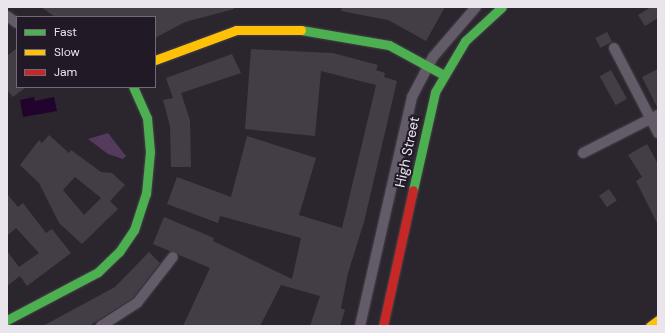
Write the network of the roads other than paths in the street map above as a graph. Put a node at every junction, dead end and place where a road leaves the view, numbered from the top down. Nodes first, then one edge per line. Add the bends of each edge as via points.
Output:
1 (476, 7) edge
2 (502, 7) edge
3 (7, 16) edge
4 (16, 22) edge
5 (614, 48) dead end
6 (156, 60) edge
7 (428, 65) junction
8 (442, 74) junction
9 (133, 88) edge
10 (654, 117) edge
11 (658, 133) edge
12 (583, 153) dead end
13 (173, 257) dead end
14 (7, 320) edge
15 (658, 320) edge
16 (101, 326) edge
17 (360, 326) edge
18 (383, 326) edge
19 (650, 326) edge

1 - 7 street, High Street
2 - 8 street, High Street via 465,41
3 - 4 street
5 - 10 street
6 - 7 street via 236,30 284,28 378,42 408,52
7 - 8 street
7 - 17 street, High Street via 408,108
8 - 18 street, High Street via 433,99
9 - 14 street via 147,118 150,152 146,194 134,230 119,252 98,272
10 - 11 street
10 - 12 street
13 - 16 street via 137,304
15 - 19 street

